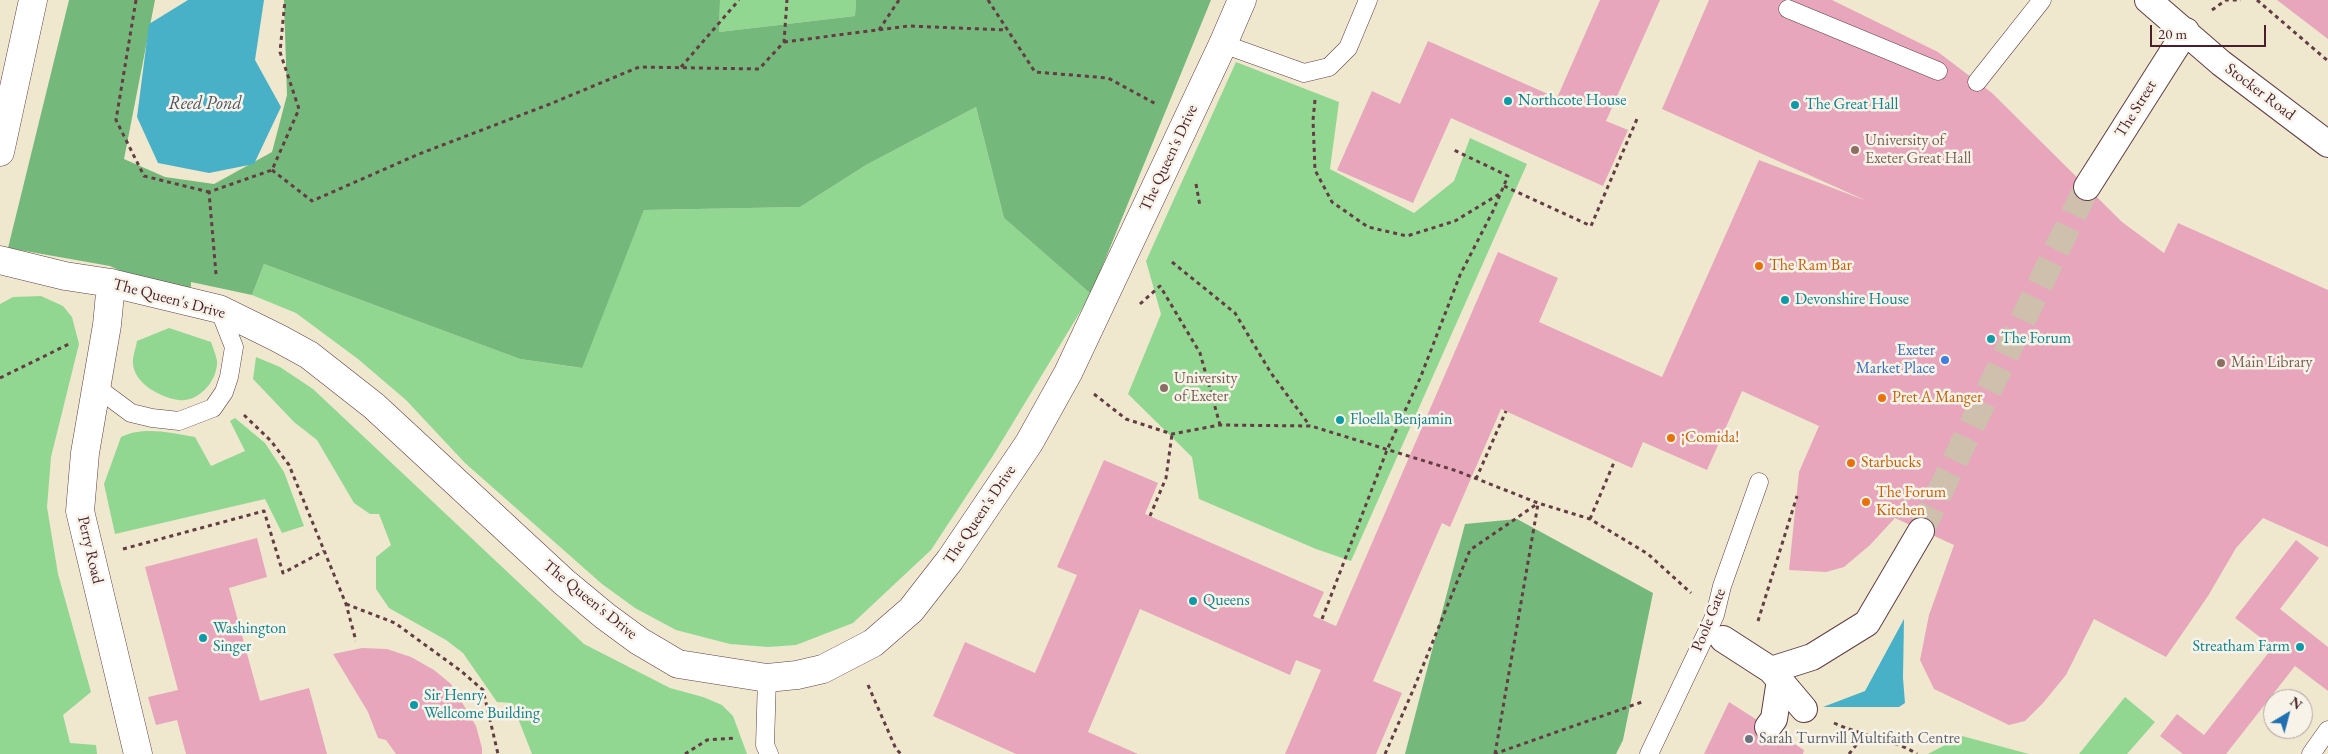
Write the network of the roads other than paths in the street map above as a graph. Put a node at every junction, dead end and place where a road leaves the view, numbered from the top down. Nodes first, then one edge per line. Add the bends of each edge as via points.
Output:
1 (34, 0) edge
2 (1242, 0) edge
3 (1368, 0) edge
4 (2042, 0) edge
5 (2148, 0) edge
6 (1788, 9) dead end
7 (2186, 31) junction
8 (1223, 44) junction
9 (1938, 71) dead end
10 (1977, 82) dead end
11 (2328, 144) edge
12 (0, 152) edge
13 (2087, 187) tunnel mouth
14 (0, 260) edge
15 (111, 284) junction
16 (219, 309) junction
17 (96, 388) junction
18 (1759, 482) dead end
19 (1921, 531) tunnel mouth
20 (1723, 639) dead end
21 (1776, 675) junction
22 (767, 678) junction
23 (1804, 709) road end
24 (1768, 727) dead end
25 (2328, 730) edge
26 (767, 749) edge
27 (138, 754) edge
28 (1649, 754) edge
29 (2311, 754) edge

1 - 12 street
2 - 8 street, The Queen's Drive
3 - 8 lane via 1348,48 1329,67 1304,73
4 - 10 lane
5 - 7 street, Stocker Road
6 - 9 lane
7 - 11 street, Stocker Road via 2221,63
7 - 13 street, The Street
8 - 22 street, The Queen's Drive via 1068,373 1029,443 950,560 910,610 873,643 823,669
14 - 15 street, The Queen's Drive
15 - 16 street, The Queen's Drive
15 - 17 street, Perry Road
16 - 17 lane via 234,347 224,392 213,408 179,421 131,413
16 - 22 street, The Queen's Drive via 309,355 374,406 564,582 639,641 678,664
17 - 27 street, Perry Road via 85,453 80,511
18 - 28 lane, Poole Gate via 1714,615
19 - 21 street via 1867,623
20 - 21 street via 1749,644
21 - 23 street
21 - 24 street via 1774,718
22 - 26 lane
25 - 29 lane

